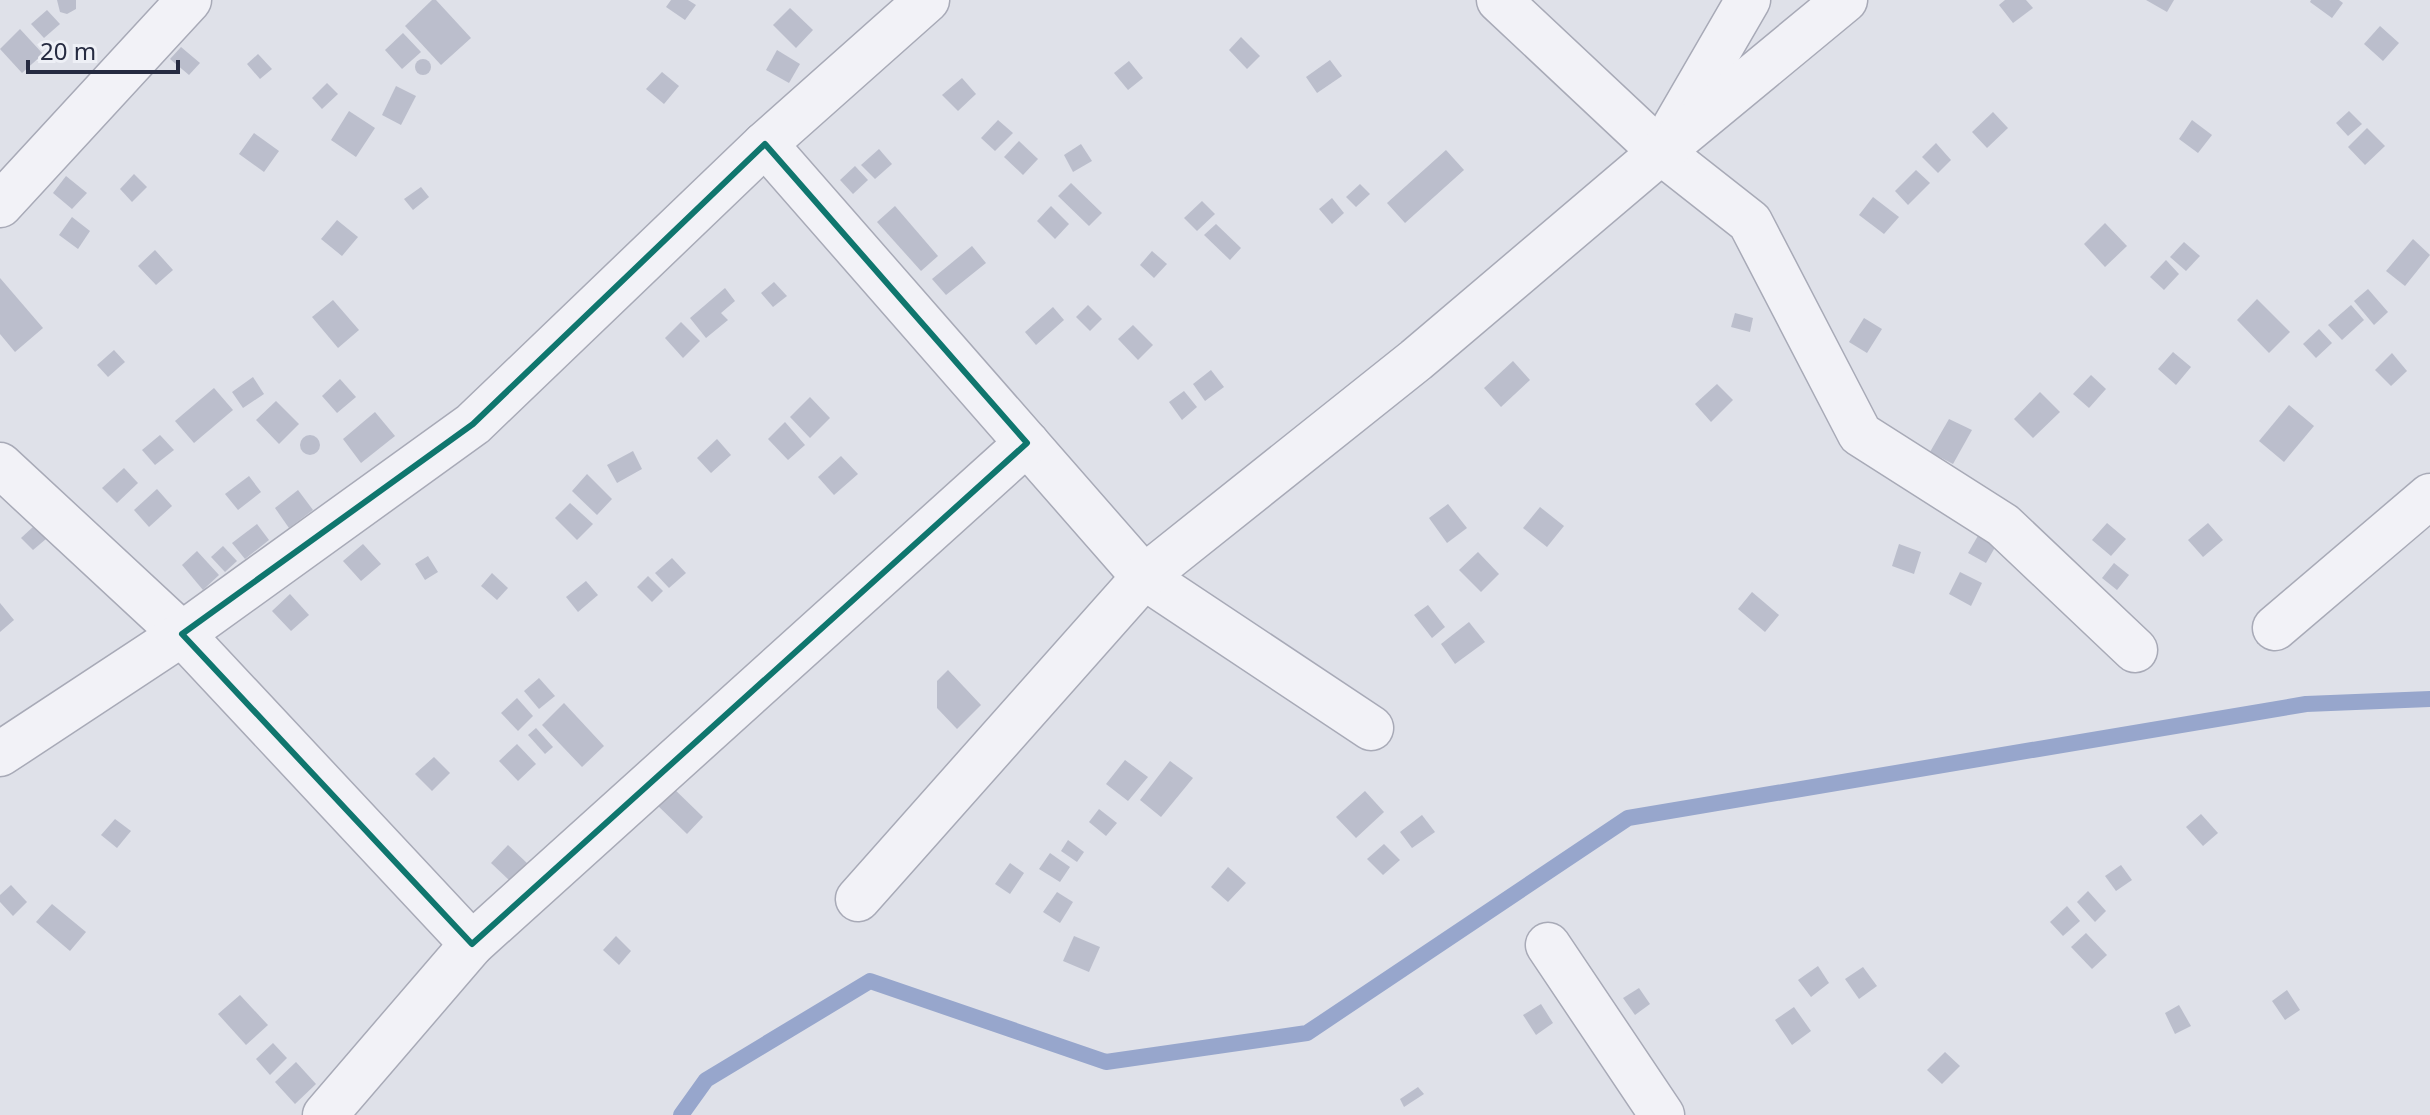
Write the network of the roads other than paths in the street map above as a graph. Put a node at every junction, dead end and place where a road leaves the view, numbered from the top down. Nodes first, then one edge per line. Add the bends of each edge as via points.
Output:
1 (189, 0) edge
2 (927, 0) edge
3 (1499, 0) edge
4 (1748, 0) edge
5 (1845, 0) edge
6 (765, 144) junction
7 (1661, 152) junction
8 (0, 205) edge
9 (1027, 443) junction
10 (0, 465) edge
11 (2430, 496) edge
12 (1144, 577) junction
13 (2275, 628) dead end
14 (182, 634) junction
15 (2135, 650) dead end
16 (1371, 728) dead end
17 (0, 754) edge
18 (858, 899) dead end
19 (472, 944) junction
20 (1548, 945) dead end
21 (325, 1115) edge
22 (1662, 1115) edge

1 - 8 street
2 - 6 street
3 - 7 street
4 - 7 street
5 - 7 street
6 - 9 street
6 - 14 street via 473,424
7 - 12 street via 1416,360
7 - 15 street via 1750,222 1860,434 2003,525
9 - 12 street
9 - 19 street
10 - 14 street
11 - 13 street
12 - 16 street
12 - 18 street
14 - 17 street
14 - 19 street
19 - 21 street
20 - 22 street

